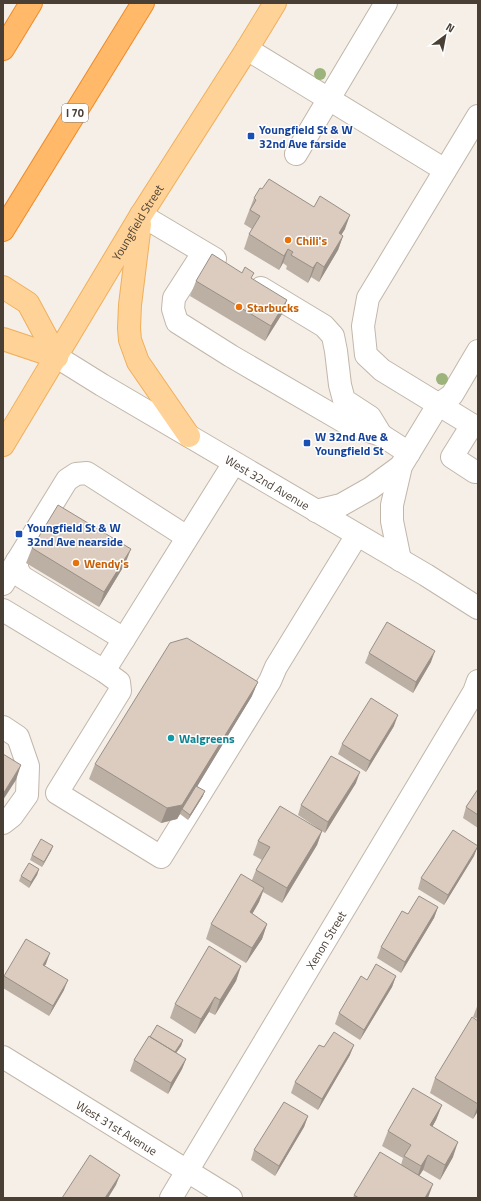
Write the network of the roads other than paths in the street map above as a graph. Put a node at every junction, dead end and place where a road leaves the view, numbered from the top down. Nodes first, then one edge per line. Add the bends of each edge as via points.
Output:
1 (31, 3) edge
2 (143, 3) edge
3 (275, 3) edge
4 (386, 3) edge
5 (3, 49) edge
6 (247, 49) junction
7 (328, 100) junction
8 (478, 116) edge
9 (296, 154) dead end
10 (445, 170) junction
11 (141, 215) junction
12 (5, 226) edge
13 (203, 252) junction
14 (3, 287) edge
15 (3, 339) edge
16 (478, 351) edge
17 (57, 357) junction
18 (438, 405) junction
19 (475, 426) edge
20 (381, 435) junction
21 (189, 436) junction
22 (3, 445) edge
23 (405, 460) junction
24 (234, 463) junction
25 (475, 472) dead end
26 (316, 510) junction
27 (357, 535) junction
28 (187, 537) junction
29 (400, 560) junction
30 (17, 561) junction
31 (3, 584) edge
32 (478, 608) edge
33 (3, 610) edge
34 (124, 639) junction
35 (104, 670) junction
36 (478, 682) edge
37 (3, 727) edge
38 (3, 823) edge
39 (3, 1057) edge
40 (187, 1171) junction
41 (171, 1198) edge
42 (231, 1198) edge

1 - 5 highway
2 - 12 highway, I 70
3 - 6 main road, Youngfield Street
4 - 7 street
6 - 7 street
6 - 11 main road, Youngfield Street
7 - 9 street
7 - 10 street
8 - 10 street
10 - 18 street via 368,298 363,326 366,355 382,370
11 - 13 street
11 - 17 main road, Youngfield Street
11 - 21 main road via 130,305 130,340 138,362
13 - 20 street via 324,326 333,336 344,400 370,417
13 - 20 street via 174,298 172,309 177,322 348,424
14 - 17 main road, West 32nd Avenue via 28,303
15 - 17 main road, West 32nd Avenue
16 - 18 street via 452,395
17 - 21 street, West 32nd Avenue
17 - 22 main road, Youngfield Street
18 - 19 street
18 - 23 street
19 - 25 street via 452,457
20 - 23 street
21 - 24 street, West 32nd Avenue
23 - 26 street via 371,488 342,505
23 - 29 street via 392,504 392,521
24 - 26 street, West 32nd Avenue
24 - 28 street
26 - 27 street, West 32nd Avenue
27 - 29 street, West 32nd Avenue
27 - 35 street via 162,858 57,793 120,691 119,682
28 - 30 street via 87,473 76,474 67,480
28 - 34 street
29 - 32 street, West 32nd Avenue
30 - 31 street
30 - 34 street via 17,569 22,576
33 - 35 street
34 - 35 street
36 - 40 street, Xenon Street
37 - 38 street via 18,737 28,766 26,795 12,816
39 - 40 street, West 31st Avenue
40 - 41 street, Xenon Street
40 - 42 street, West 31st Avenue

